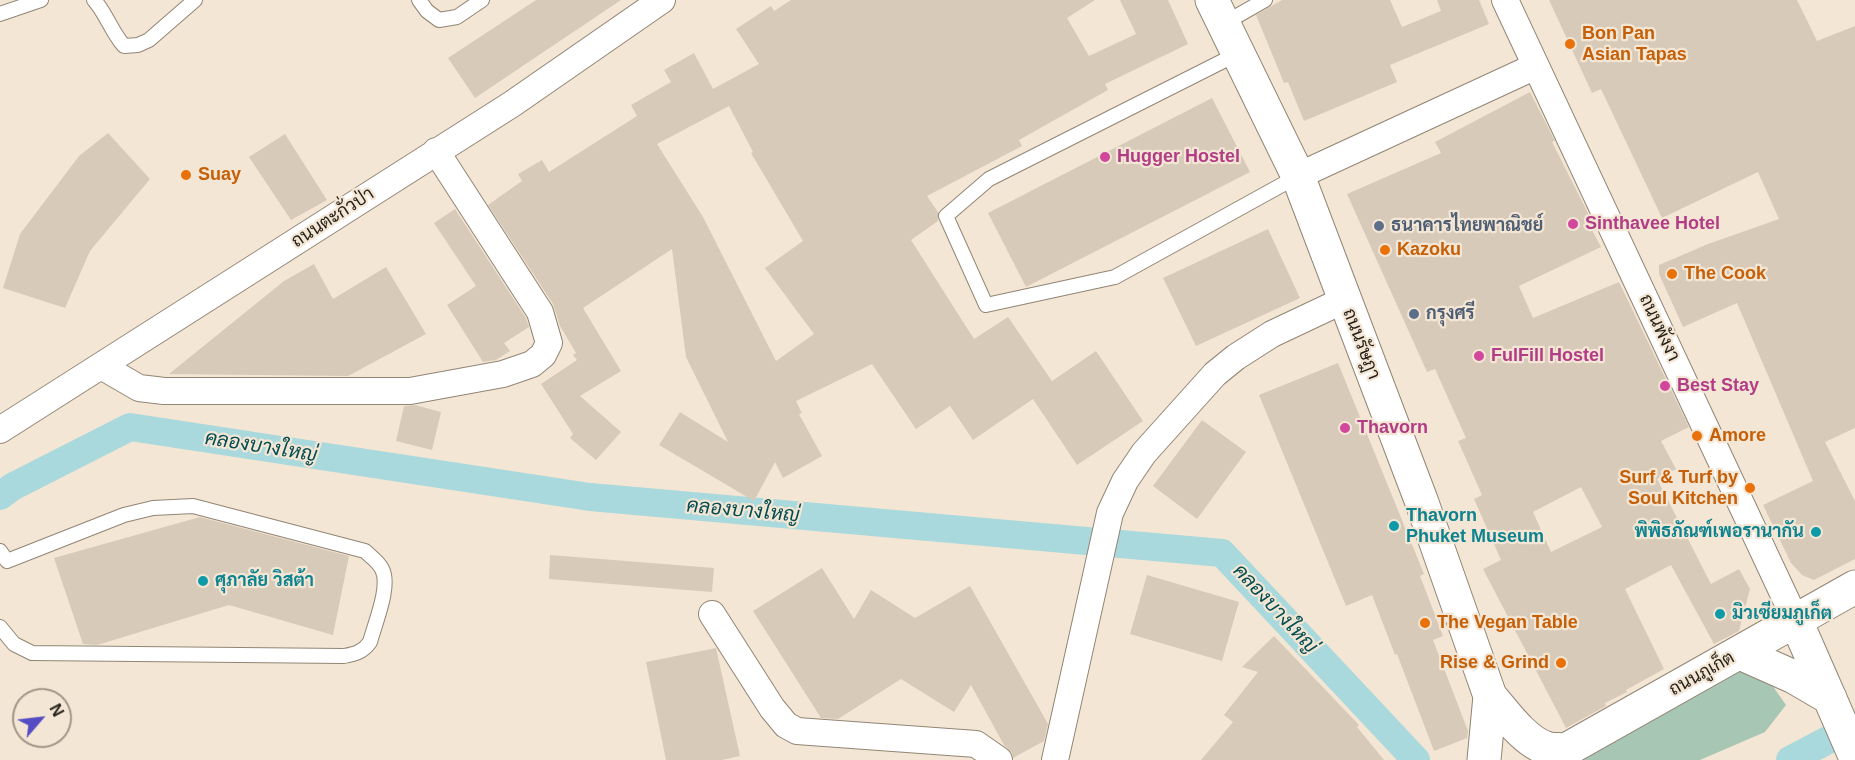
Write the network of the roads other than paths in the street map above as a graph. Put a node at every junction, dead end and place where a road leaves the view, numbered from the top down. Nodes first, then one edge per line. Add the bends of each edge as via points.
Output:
1 (41, 0) edge
2 (94, 0) edge
3 (195, 0) edge
4 (419, 0) edge
5 (482, 0) edge
6 (1265, 0) edge
7 (1505, 0) edge
8 (655, 2) edge
9 (1218, 12) edge
10 (0, 14) edge
11 (1237, 54) junction
12 (1536, 66) junction
13 (436, 151) junction
14 (1298, 176) junction
15 (1344, 300) junction
16 (101, 366) junction
17 (0, 430) edge
18 (2, 559) edge
19 (1855, 587) edge
20 (712, 614) dead end
21 (1796, 621) junction
22 (0, 627) edge
23 (1740, 653) junction
24 (1490, 696) junction
25 (1830, 698) junction
26 (1556, 755) edge
27 (1855, 756) edge
28 (999, 760) edge
29 (1055, 760) edge
30 (1484, 760) edge

1 - 10 lane
2 - 3 lane via 124,46 148,40
4 - 5 lane via 439,20 457,17
6 - 9 lane
7 - 12 street, ถนนพังงา
8 - 13 street, ถนนตะกั่วป่า via 512,104
9 - 11 street, ถนนรัษฎา
11 - 14 street, ถนนรัษฎา
11 - 14 lane via 989,179 945,216 986,305 1115,278
12 - 14 street
12 - 21 street, ถนนพังงา
13 - 16 street, ถนนตะกั่วป่า
13 - 16 street via 540,312 549,343 532,364 503,374 410,391 164,391 139,387
14 - 15 street, ถนนรัษฎา
15 - 24 street, ถนนรัษฎา via 1421,500
15 - 29 street via 1272,334 1215,374 1144,453 1125,481 1110,513
16 - 17 street, ถนนตะกั่วป่า
18 - 22 lane via 124,515 153,508 194,506 365,551 383,571 384,593 370,642 366,648 344,656 32,653 14,644
19 - 21 street, ถนนภูเก็ต
20 - 28 street via 772,708 791,728 976,744
21 - 23 street, ถนนภูเก็ต
21 - 25 street, ถนนพังงา
23 - 25 street
23 - 26 street, ถนนภูเก็ต
24 - 26 street, ถนนรัษฎา via 1514,725
24 - 30 street, ถนนรัษฎา
25 - 27 street, ถนนพังงา

